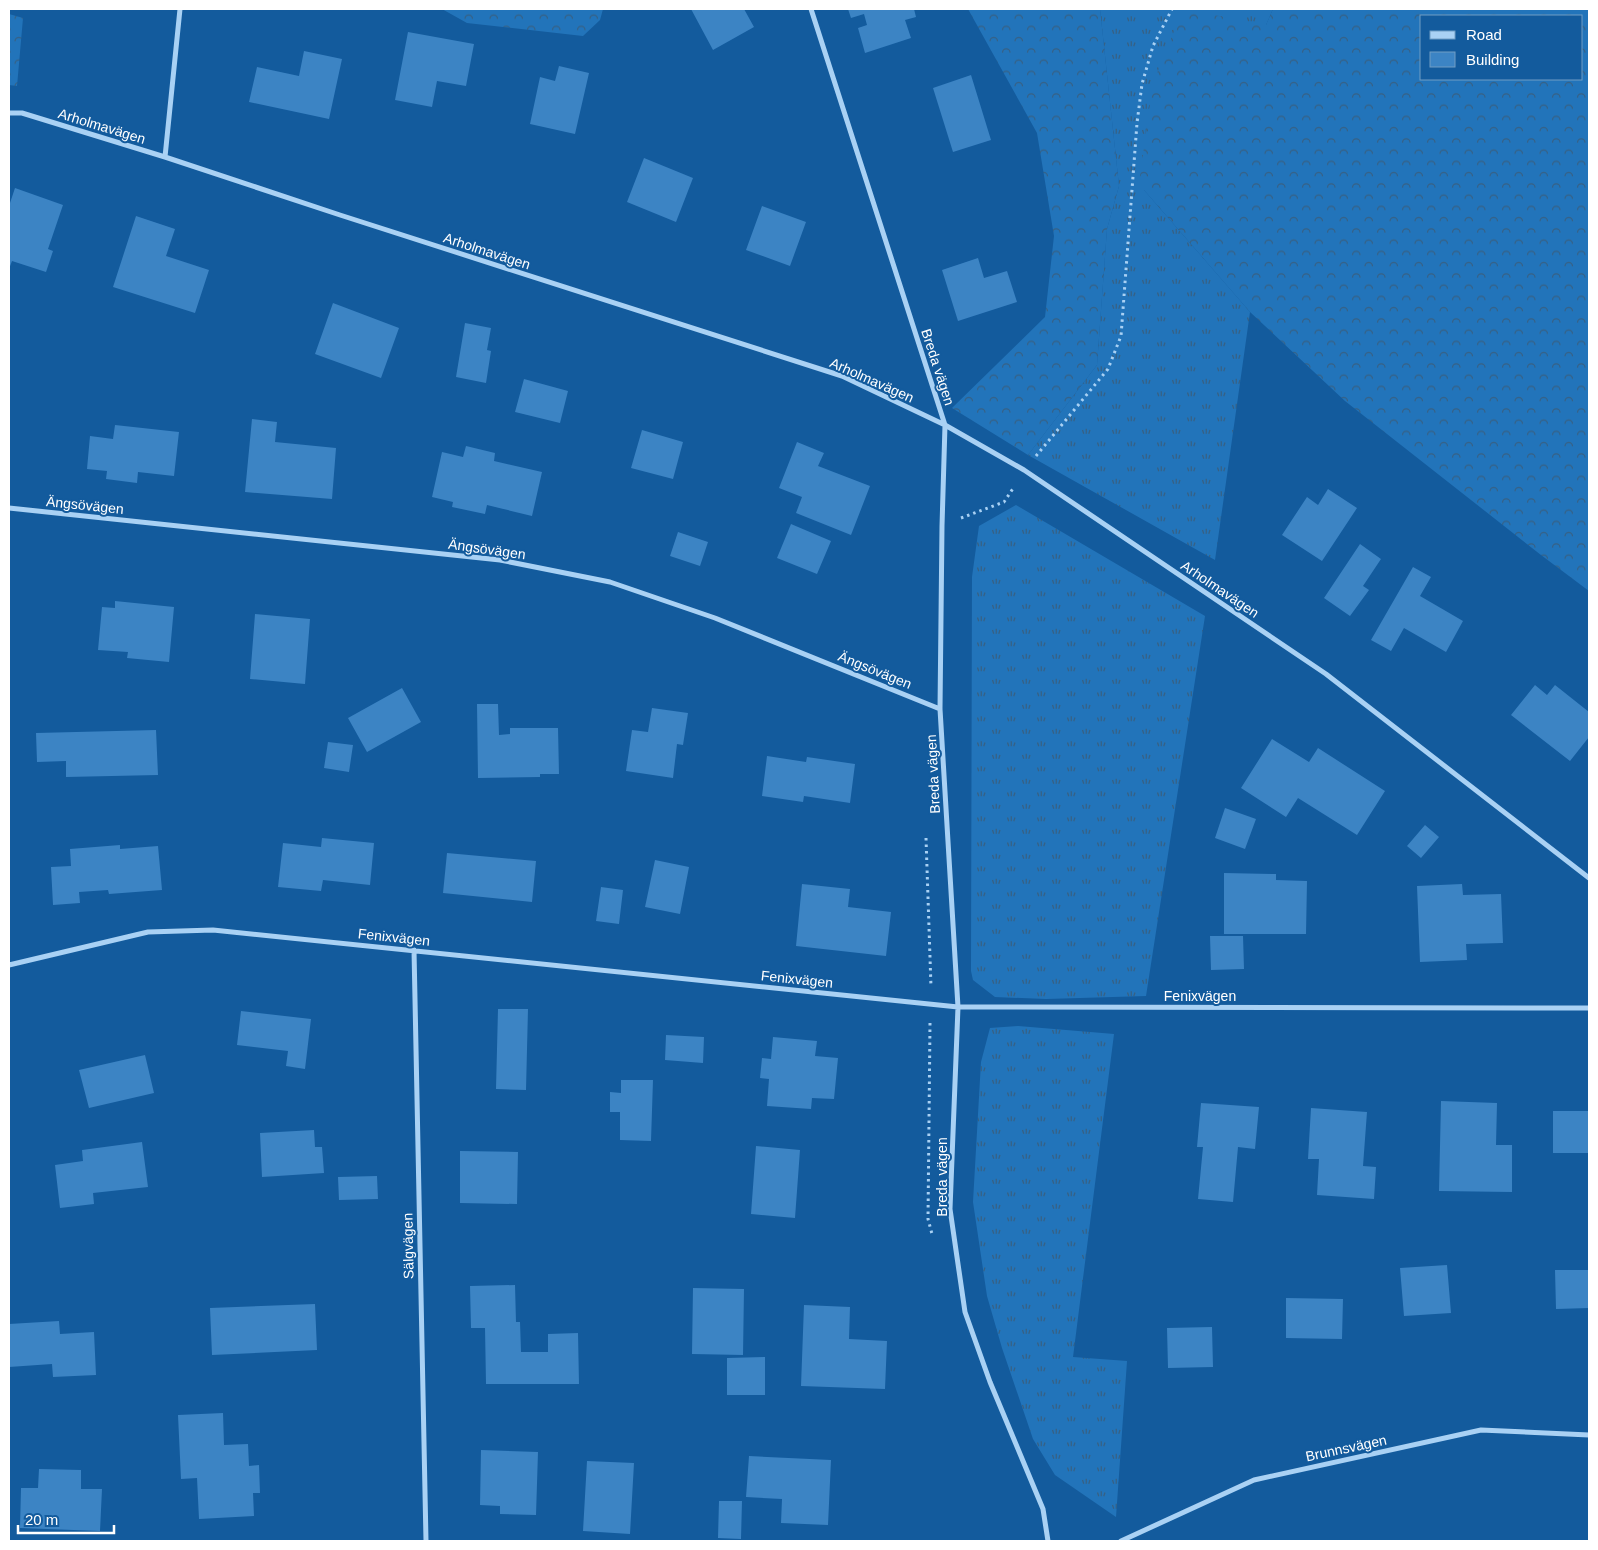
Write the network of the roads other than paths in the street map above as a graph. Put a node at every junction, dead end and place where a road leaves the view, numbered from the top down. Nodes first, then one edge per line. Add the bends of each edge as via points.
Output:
1 (180, 9) edge
2 (811, 9) edge
3 (9, 113) edge
4 (166, 157) junction
5 (945, 425) junction
6 (9, 508) edge
7 (940, 709) junction
8 (1589, 878) edge
9 (414, 950) junction
10 (9, 965) edge
11 (958, 1007) junction
12 (1589, 1008) edge
13 (1589, 1435) edge
14 (426, 1541) edge
15 (1048, 1541) edge
16 (1121, 1541) edge

1 - 4 street
2 - 5 street, Breda vägen
3 - 4 street, Arholmavägen via 22,113
4 - 5 street, Arholmavägen via 842,376
5 - 7 street, Breda vägen
5 - 8 street, Arholmavägen via 1024,470 1326,674
6 - 7 street, Ängsövägen via 500,560 610,582 715,618
7 - 11 street, Breda vägen
9 - 10 street, Fenixvägen via 213,930 148,932
9 - 11 street, Fenixvägen
9 - 14 street, Sälgvägen
11 - 12 street, Fenixvägen
11 - 15 street, Breda vägen via 950,1209 965,1312 993,1390 1043,1509
13 - 16 street, Brunnsvägen via 1481,1430 1254,1480

